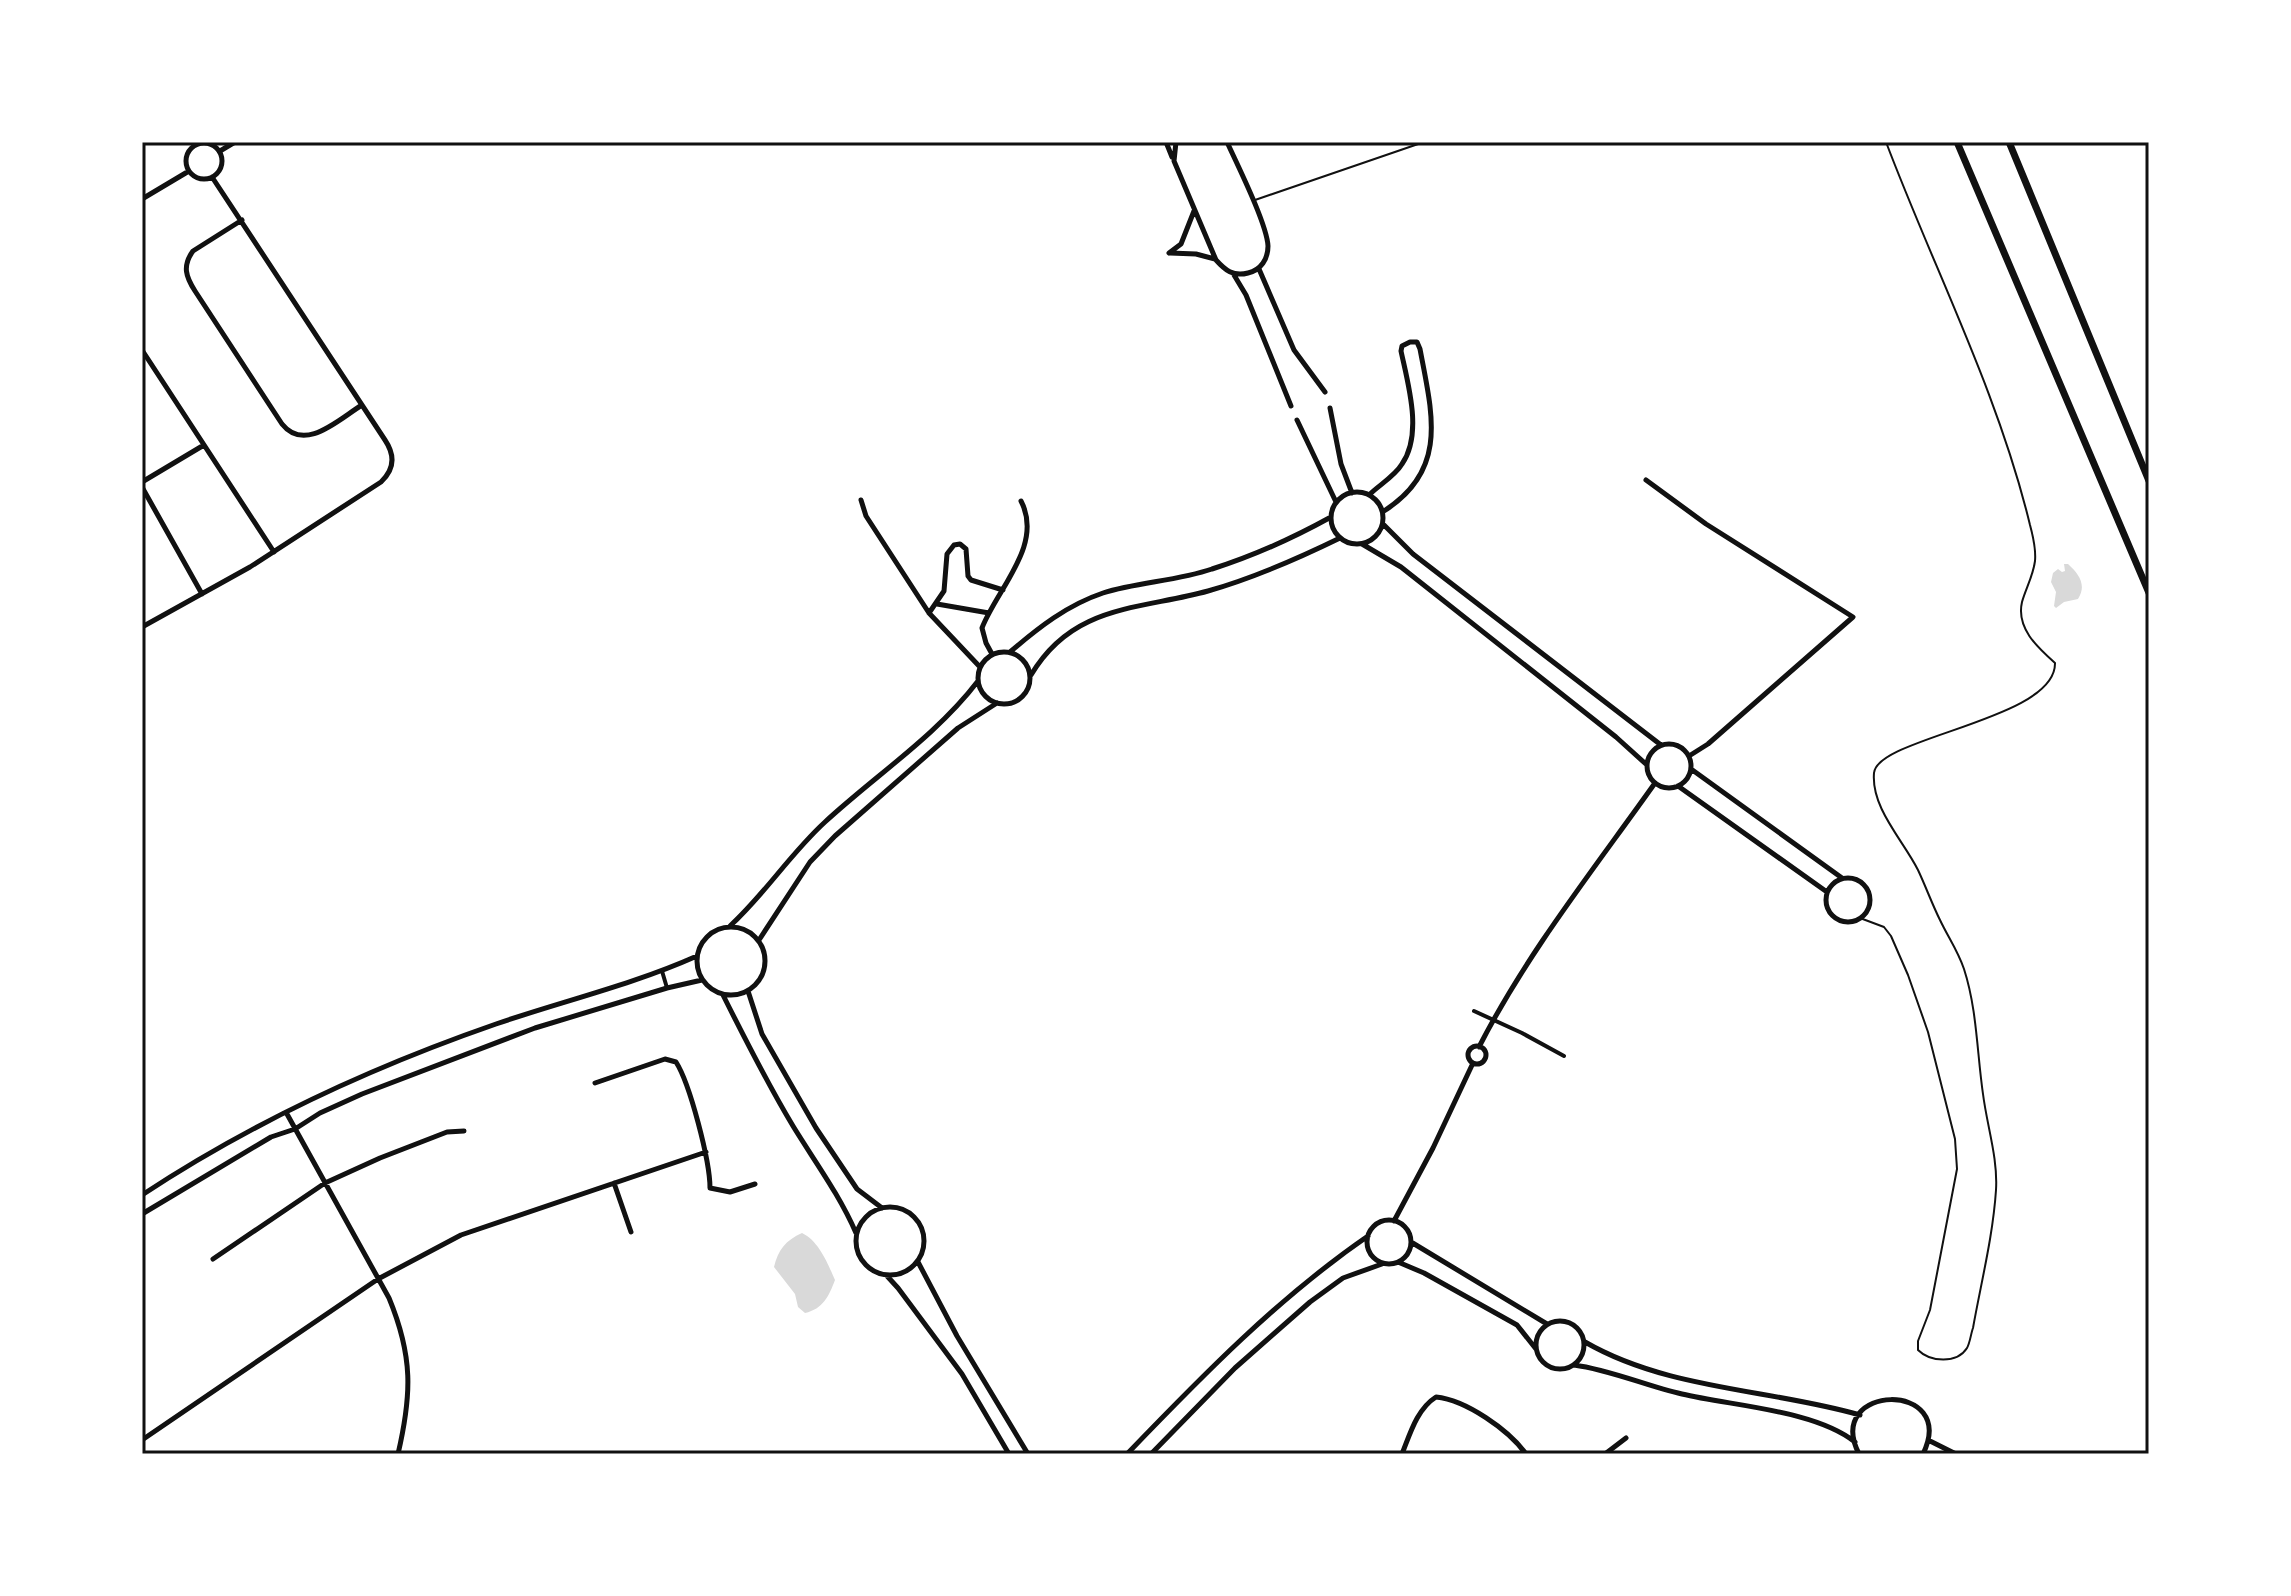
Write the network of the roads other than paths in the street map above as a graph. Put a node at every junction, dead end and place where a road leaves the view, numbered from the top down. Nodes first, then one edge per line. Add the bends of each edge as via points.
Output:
1 (235, 142) edge
2 (1166, 142) edge
3 (1176, 142) edge
4 (1227, 142) edge
5 (1424, 142) edge
6 (1886, 142) edge
7 (1957, 142) edge
8 (2009, 142) edge
9 (195, 143) edge
10 (220, 151) junction
11 (1174, 161) junction
12 (189, 171) junction
13 (212, 177) junction
14 (142, 199) edge
15 (1252, 201) junction
16 (1195, 210) junction
17 (242, 220) junction
18 (1216, 260) junction
19 (1259, 269) junction
20 (1234, 274) junction
21 (142, 350) edge
22 (1325, 392) dead end
23 (362, 405) junction
24 (1291, 406) dead end
25 (1330, 408) dead end
26 (1297, 420) dead end
27 (204, 445) junction
28 (1646, 480) dead end
29 (2149, 481) edge
30 (142, 484) edge
31 (1352, 493) junction
32 (1369, 495) junction
33 (861, 500) dead end
34 (1021, 501) dead end
35 (1336, 503) junction
36 (1384, 511) junction
37 (1331, 517) junction
38 (1383, 524) junction
39 (1340, 538) junction
40 (1362, 544) junction
41 (274, 552) junction
42 (1003, 590) junction
43 (2149, 593) edge
44 (202, 594) junction
45 (937, 604) junction
46 (929, 613) junction
47 (989, 613) junction
48 (142, 627) edge
49 (1010, 652) junction
50 (992, 654) junction
51 (980, 667) junction
52 (1031, 675) junction
53 (978, 681) junction
54 (997, 703) junction
55 (1661, 745) junction
56 (1689, 756) junction
57 (1647, 765) junction
58 (1691, 769) junction
59 (1655, 783) junction
60 (1678, 786) junction
61 (1842, 878) junction
62 (1827, 892) junction
63 (1860, 918) junction
64 (730, 926) junction
65 (759, 940) junction
66 (697, 956) junction
67 (662, 971) junction
68 (702, 980) junction
69 (667, 988) junction
70 (748, 991) junction
71 (723, 995) junction
72 (1474, 1011) dead end
73 (1493, 1019) junction
74 (1479, 1047) junction
75 (1564, 1056) dead end
76 (1473, 1063) junction
77 (595, 1083) dead end
78 (287, 1114) junction
79 (295, 1129) junction
80 (464, 1131) dead end
81 (706, 1152) junction
82 (325, 1183) junction
83 (614, 1183) junction
84 (755, 1184) dead end
85 (142, 1195) edge
86 (882, 1208) junction
87 (142, 1214) edge
88 (1394, 1221) junction
89 (631, 1232) dead end
90 (856, 1233) junction
91 (1368, 1236) junction
92 (1411, 1242) junction
93 (213, 1259) dead end
94 (918, 1262) junction
95 (1398, 1262) junction
96 (1382, 1264) junction
97 (887, 1276) junction
98 (378, 1279) junction
99 (1547, 1324) junction
100 (1585, 1342) junction
101 (1536, 1349) junction
102 (1574, 1365) junction
103 (1860, 1415) junction
104 (1626, 1438) dead end
105 (142, 1440) edge
106 (1928, 1440) junction
107 (1855, 1442) junction
108 (398, 1454) edge
109 (1009, 1454) edge
110 (1028, 1454) edge
111 (1127, 1454) edge
112 (1151, 1454) edge
113 (1402, 1454) edge
114 (1526, 1454) edge
115 (1605, 1454) edge
116 (1859, 1454) edge
117 (1923, 1454) edge
118 (1956, 1454) edge

1 - 10 street
2 - 11 street
3 - 11 street
4 - 15 street
5 - 15 lane
6 - 63 lane via 1989,392 2036,558 2022,603 2022,623 2055,663 2049,684 2029,699 1897,750 1873,770 1875,797 1958,955 1975,1019 1996,1189 1973,1328 1967,1349 1955,1357 1925,1357 1918,1341 1930,1310 1957,1169 1955,1139 1908,975 1884,927
7 - 43 main road
8 - 29 main road
9 - 10 street via 212,144
9 - 12 street via 186,156
10 - 13 street via 222,166
11 - 16 street
12 - 13 street via 202,179
12 - 14 street
13 - 17 street
15 - 19 street via 1268,241
16 - 18 street
16 - 18 street via 1181,244 1169,253
17 - 23 street
17 - 23 street via 193,251 186,264 188,280 293,435 310,436
18 - 20 street
19 - 20 street
19 - 22 street via 1294,350
20 - 24 street
21 - 27 street
23 - 41 street via 390,448 392,466 381,482
25 - 31 street
26 - 35 street
27 - 30 street
27 - 41 street
28 - 56 street via 1853,617
30 - 44 street
31 - 32 street
31 - 35 street
32 - 36 street
32 - 36 street via 1403,464 1414,427 1401,351 1417,342 1433,417 1432,448 1404,499
33 - 46 street
34 - 42 street via 1029,525
35 - 37 street
36 - 38 street
37 - 39 street
37 - 49 street via 1211,570 1080,602
38 - 40 street
38 - 55 street via 1413,554
39 - 40 street
39 - 52 street via 1264,574 1113,611 1063,637 1043,654
40 - 57 street via 1401,567
41 - 44 street
42 - 45 street via 971,580 966,549 954,545 947,554 944,591
42 - 47 street
44 - 48 street
45 - 46 street
45 - 47 street
46 - 51 street
47 - 50 street via 982,634
49 - 50 street
49 - 52 street via 1024,660
50 - 51 street
51 - 53 street
52 - 54 street via 1022,698
53 - 54 street via 982,693
53 - 64 street via 948,715 801,845
54 - 65 street via 958,728 835,836 810,862
55 - 56 street via 1680,747
55 - 57 street
56 - 58 street
57 - 59 street
58 - 60 street
58 - 61 street
59 - 60 street
59 - 73 street
60 - 62 street
61 - 62 street
61 - 63 street via 1852,877 1868,888 1870,908
62 - 63 street via 1829,912 1836,919
64 - 65 street
64 - 66 street via 708,935
65 - 70 street via 765,968
66 - 67 street
66 - 68 street
67 - 69 street
67 - 78 street via 494,1025 371,1073
68 - 69 street
68 - 71 street
69 - 79 street via 472,1050 362,1094
70 - 71 street
70 - 86 street via 762,1034 816,1128 857,1189
71 - 90 street
72 - 73 street
73 - 74 street
73 - 75 street
74 - 76 street via 1468,1054
74 - 76 street via 1485,1059
76 - 88 street
77 - 81 street via 665,1059 676,1062
78 - 79 street
78 - 85 street via 251,1129
79 - 82 street
79 - 87 street via 271,1137
80 - 82 street via 447,1132
81 - 83 street
81 - 84 street via 710,1188 730,1192
82 - 93 street
82 - 98 street
83 - 89 street
83 - 98 street via 461,1235
86 - 90 street via 867,1215
86 - 94 street via 902,1209 918,1222 925,1241
88 - 91 street via 1379,1222
88 - 92 street via 1406,1228
90 - 97 street via 858,1256 875,1273
91 - 96 street via 1370,1255
91 - 111 street via 1239,1341
92 - 95 street
92 - 99 street
94 - 97 street
94 - 110 street
95 - 96 street
95 - 101 street via 1517,1325
96 - 112 street via 1343,1278 1310,1302 1235,1368
97 - 109 street via 962,1374
98 - 105 street
98 - 108 street via 399,1323 410,1377
99 - 100 street via 1568,1322
99 - 101 street
100 - 102 street
100 - 103 street via 1651,1370
101 - 102 street via 1548,1366 1561,1370
102 - 107 street via 1820,1424
103 - 106 street via 1884,1398 1904,1400 1926,1420
103 - 107 street
104 - 115 street
106 - 117 street
106 - 118 street
107 - 116 street
113 - 114 street via 1419,1414 1436,1397 1500,1426

